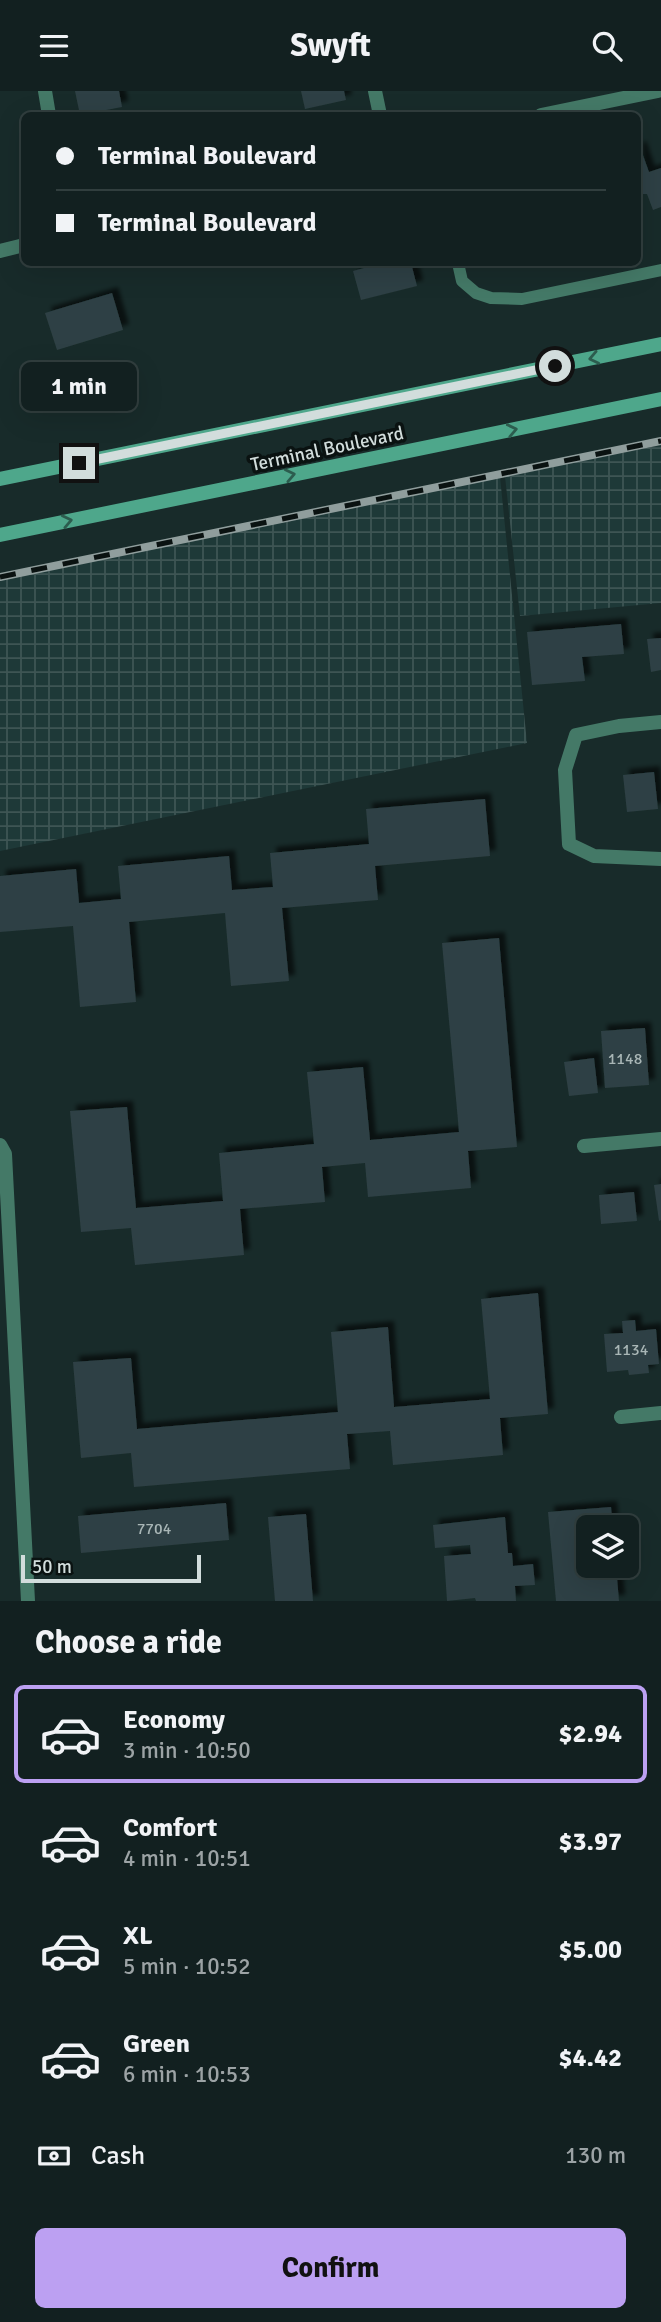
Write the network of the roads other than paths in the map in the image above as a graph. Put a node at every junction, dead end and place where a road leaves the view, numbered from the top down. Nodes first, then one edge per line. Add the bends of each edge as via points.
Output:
1 (45, 91) edge
2 (375, 91) edge
3 (659, 91) edge
4 (48, 112) edge
5 (379, 112) edge
6 (556, 112) edge
7 (21, 246) edge
8 (0, 251) edge
9 (458, 266) edge
10 (661, 270) edge
11 (661, 344) edge
12 (661, 399) edge
13 (0, 479) edge
14 (0, 535) edge
15 (661, 722) edge
16 (661, 859) edge
17 (661, 1139) edge
18 (0, 1145) edge
19 (584, 1146) dead end
20 (661, 1413) edge
21 (621, 1417) dead end
22 (27, 1601) edge

1 - 4 street
2 - 5 street
3 - 6 street
7 - 8 street
9 - 10 lane via 462,281 477,293 511,299
11 -> 13 main road, Terminal Boulevard
14 -> 12 main road, Terminal Boulevard
15 - 16 street via 576,735 565,770 569,844 594,856
17 - 19 street
18 - 22 street via 5,1154
20 - 21 street

